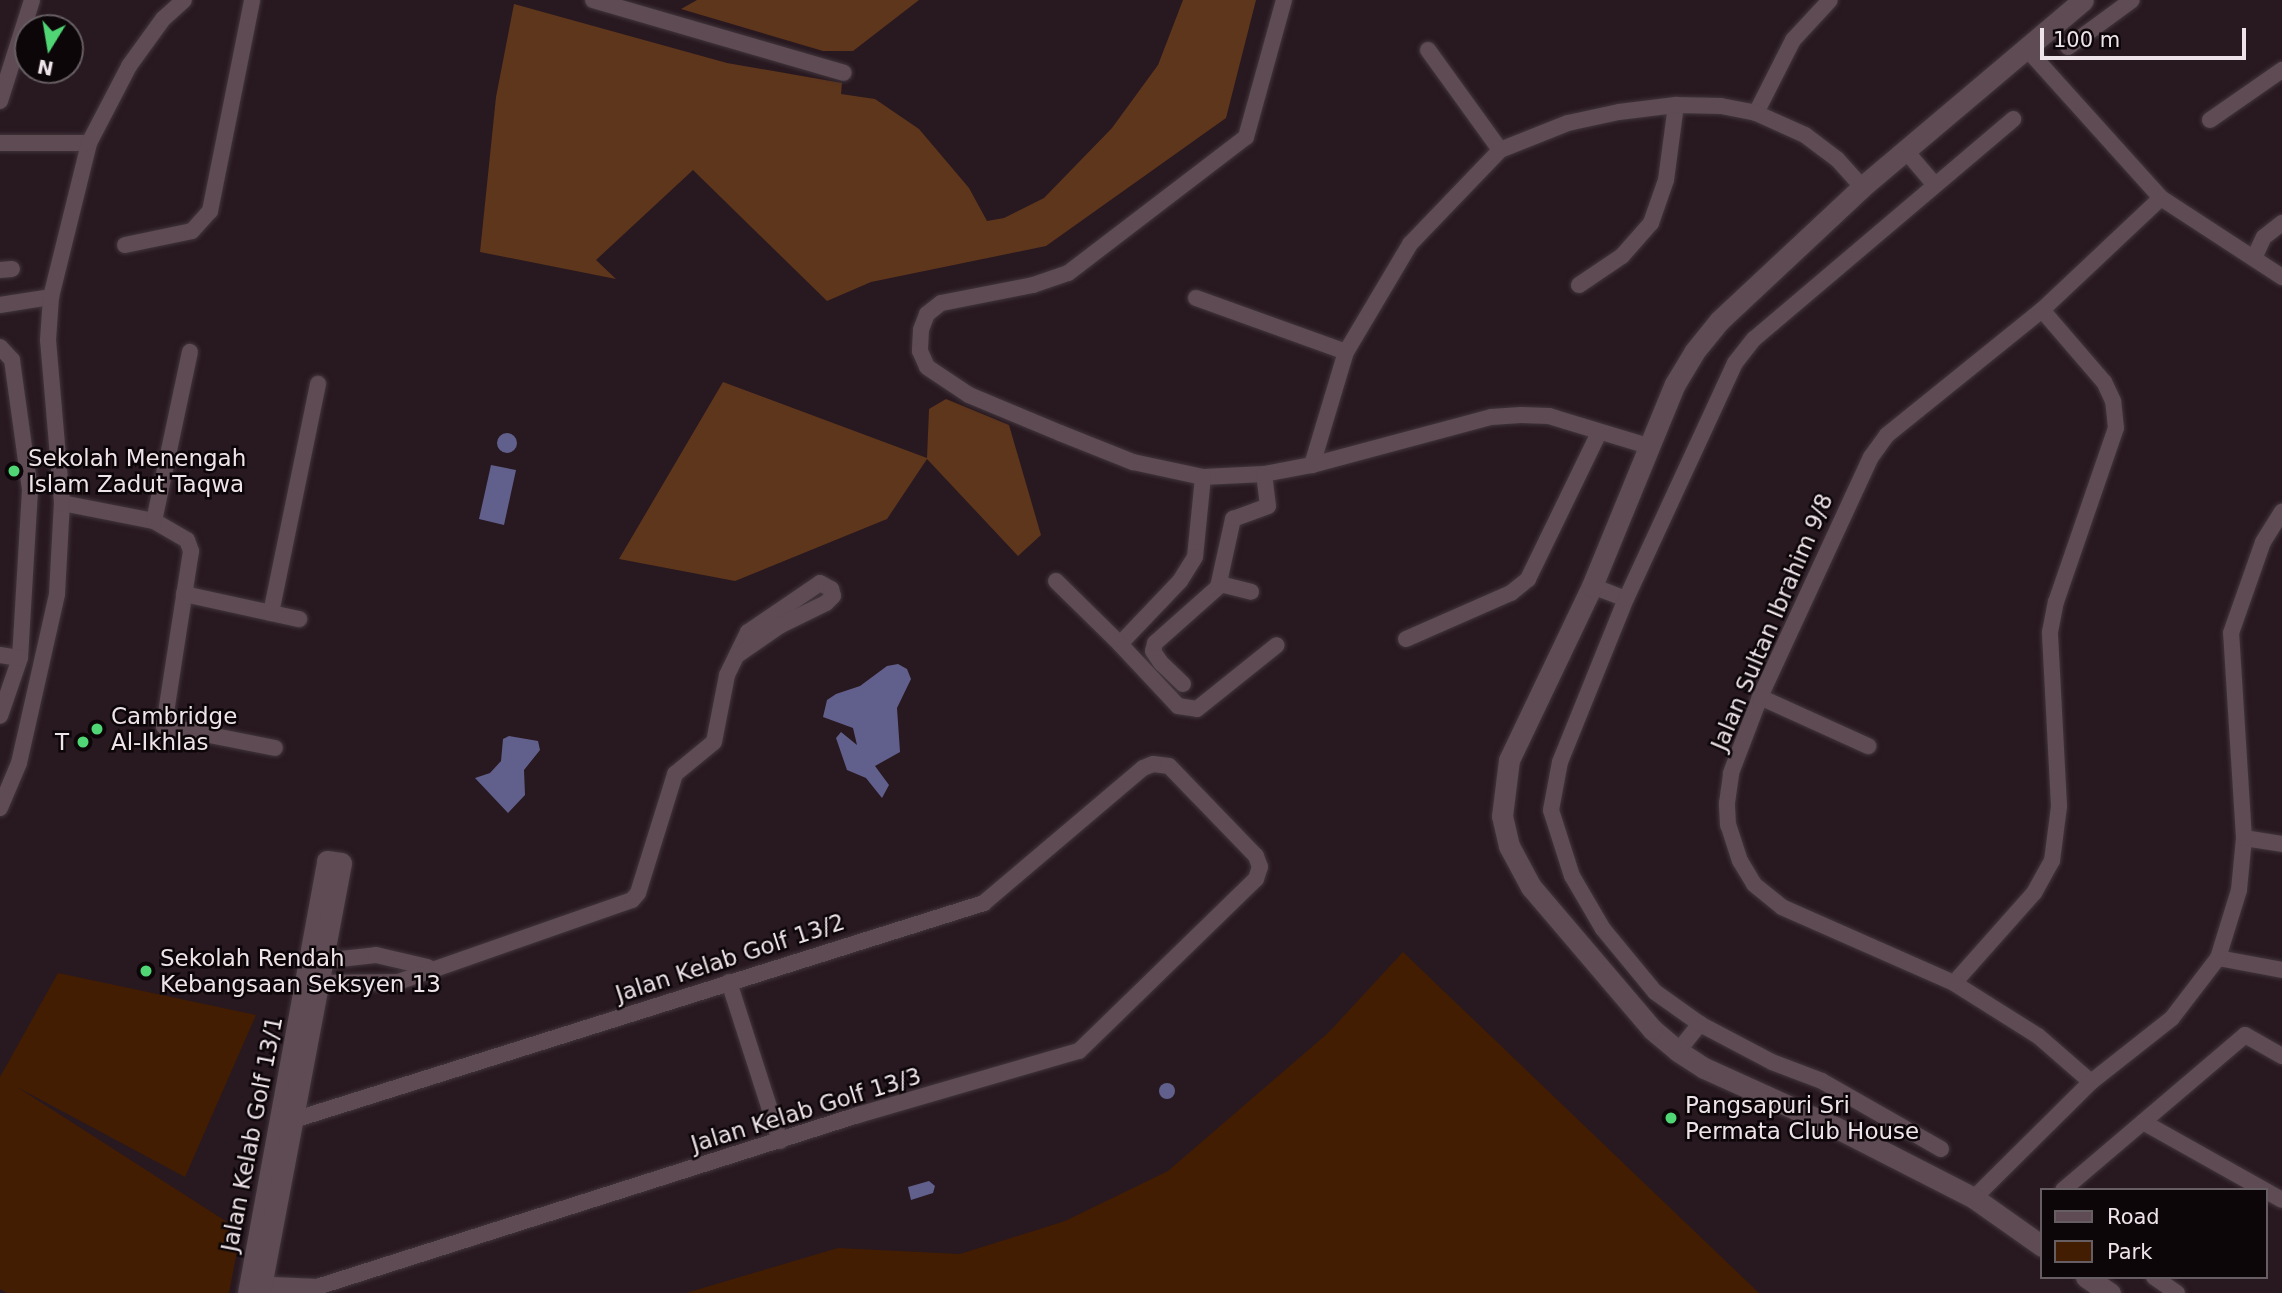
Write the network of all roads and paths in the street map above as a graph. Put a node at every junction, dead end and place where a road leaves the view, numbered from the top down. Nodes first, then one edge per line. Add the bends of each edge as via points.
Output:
1 (32, 0) edge
2 (184, 0) edge
3 (252, 0) edge
4 (593, 0) edge
5 (1284, 0) edge
6 (1830, 0) edge
7 (2083, 0) edge
8 (2132, 0) edge
9 (2068, 47) dead end
10 (2026, 48) junction
11 (1428, 50) dead end
12 (2282, 70) edge
13 (844, 73) dead end
14 (0, 101) edge
15 (1676, 105) junction
16 (1756, 113) junction
17 (2013, 120) dead end
18 (2210, 120) dead end
19 (0, 143) edge
20 (89, 143) junction
21 (1500, 150) junction
22 (1905, 150) junction
23 (1934, 184) junction
24 (1863, 187) junction
25 (2161, 198) junction
26 (2282, 222) edge
27 (125, 244) dead end
28 (2254, 258) junction
29 (2282, 276) edge
30 (1579, 285) dead end
31 (51, 297) junction
32 (1196, 298) dead end
33 (0, 305) edge
34 (2042, 310) junction
35 (0, 347) edge
36 (190, 352) dead end
37 (1346, 352) junction
38 (318, 384) dead end
39 (1599, 433) junction
40 (1648, 446) junction
41 (1312, 466) junction
42 (1264, 474) junction
43 (1203, 477) junction
44 (57, 482) junction
45 (30, 489) junction
46 (62, 503) junction
47 (2282, 512) edge
48 (154, 521) junction
49 (1056, 581) dead end
50 (1220, 584) junction
51 (1592, 586) junction
52 (1251, 592) dead end
53 (184, 594) junction
54 (1626, 599) junction
55 (271, 613) junction
56 (299, 619) dead end
57 (1406, 639) dead end
58 (1120, 644) junction
59 (1277, 645) dead end
60 (0, 654) edge
61 (739, 654) junction
62 (20, 658) junction
63 (1183, 684) dead end
64 (1760, 698) junction
65 (0, 716) edge
66 (1868, 746) dead end
67 (275, 748) dead end
68 (0, 808) edge
69 (2244, 838) junction
70 (2282, 844) edge
71 (327, 861) dead end
72 (1260, 867) joint
73 (2218, 958) junction
74 (428, 967) junction
75 (2282, 970) edge
76 (314, 972) junction
77 (729, 982) junction
78 (1954, 983) junction
79 (1700, 1024) junction
80 (1678, 1051) junction
81 (2282, 1056) edge
82 (2091, 1082) junction
83 (2143, 1122) junction
84 (286, 1123) junction
85 (780, 1142) junction
86 (1941, 1149) dead end
87 (2065, 1188) edge
88 (2260, 1188) edge
89 (1974, 1198) junction
90 (2040, 1245) edge
91 (2089, 1279) edge
92 (2157, 1279) edge
93 (255, 1289) edge
94 (2110, 1293) edge
95 (2177, 1293) edge

1 - 14 street
2 - 20 street via 163,19 129,66
3 - 27 street via 210,211 192,231
4 - 13 street
5 - 43 street via 1246,137 1068,273 1033,285 941,303 927,314 920,330 920,351 927,367 969,396 1133,462
6 - 16 street via 1793,40
7 - 10 street
8 - 9 street
10 - 22 street
10 - 25 street
11 - 21 street
12 - 18 street
15 - 16 street
15 - 21 street via 1568,123
15 - 30 street via 1666,180 1651,223 1622,256
16 - 24 street via 1805,135
17 - 23 street
19 - 20 street
20 - 31 street
21 - 37 street via 1410,244
22 - 23 street
22 - 24 street
23 - 54 street via 1754,339 1735,363
24 - 40 street via 1719,321 1675,384
25 - 28 street
25 - 34 street, Jalan Sultan Ibrahim 9/8
26 - 28 street via 2264,237
28 - 29 street
31 - 33 street
31 - 44 street via 48,340
32 - 37 street
34 - 64 street, Jalan Sultan Ibrahim 9/8 via 1887,435 1871,457
34 - 78 street via 2104,382 2113,401 2116,428 2056,602 2050,632 2059,806 2052,861 2034,893
35 - 45 street via 12,360
36 - 48 street
37 - 41 street
38 - 55 street
39 - 40 street
39 - 41 street via 1549,416 1491,417
39 - 57 street via 1528,579 1511,593
40 - 51 street
41 - 42 street
42 - 43 street
42 - 50 street via 1268,506 1233,519
43 - 58 street via 1195,557 1180,581
44 - 45 street
44 - 46 street
45 - 62 street
46 - 48 street
46 - 68 street via 57,594 19,763
47 - 69 street via 2263,542 2231,633
48 - 53 street via 187,540 191,551
49 - 58 street
50 - 52 street
50 - 63 street via 1155,643 1153,651
51 - 54 street
51 - 80 street via 1509,760 1502,816 1509,846 1531,887 1652,1029
53 - 55 street
53 - 67 street via 164,726
54 - 79 street via 1560,762 1551,810 1572,876 1603,929 1655,992
55 - 56 street
58 - 59 street via 1178,706 1197,709
60 - 62 street
61 - 61 street via 748,632 772,611 820,583 831,589 833,596 826,603 781,625
61 - 74 street via 727,675 714,742 675,774 632,900
62 - 65 street
64 - 66 street
64 - 78 street, Jalan Sultan Ibrahim 9/8 via 1731,773 1727,803 1728,825 1754,884 1782,907 1814,923
69 - 70 street
69 - 73 street via 2239,890
71 - 76 street, Jalan Kelab Golf 13/1
72 - 77 street, Jalan Kelab Golf 13/2 via 1256,856 1169,766 1153,764 984,903
72 - 85 street, Jalan Kelab Golf 13/3 via 1256,879 1079,1051
73 - 75 street
73 - 82 street via 2172,1018
74 - 76 street via 376,955
74 - 76 street via 398,982
76 - 84 street, Jalan Kelab Golf 13/1
77 - 84 street, Jalan Kelab Golf 13/2
77 - 85 street
78 - 82 street, Jalan Sultan Ibrahim 9/8 via 2038,1036
79 - 80 street
79 - 86 street via 1772,1062 1822,1081
80 - 89 street via 1704,1068 1837,1128
81 - 83 street via 2245,1035
82 - 89 street
83 - 87 street
83 - 88 street
84 - 93 street, Jalan Kelab Golf 13/1
85 - 93 street, Jalan Kelab Golf 13/3 via 317,1287 298,1283
89 - 90 street
91 - 94 street
92 - 95 street

